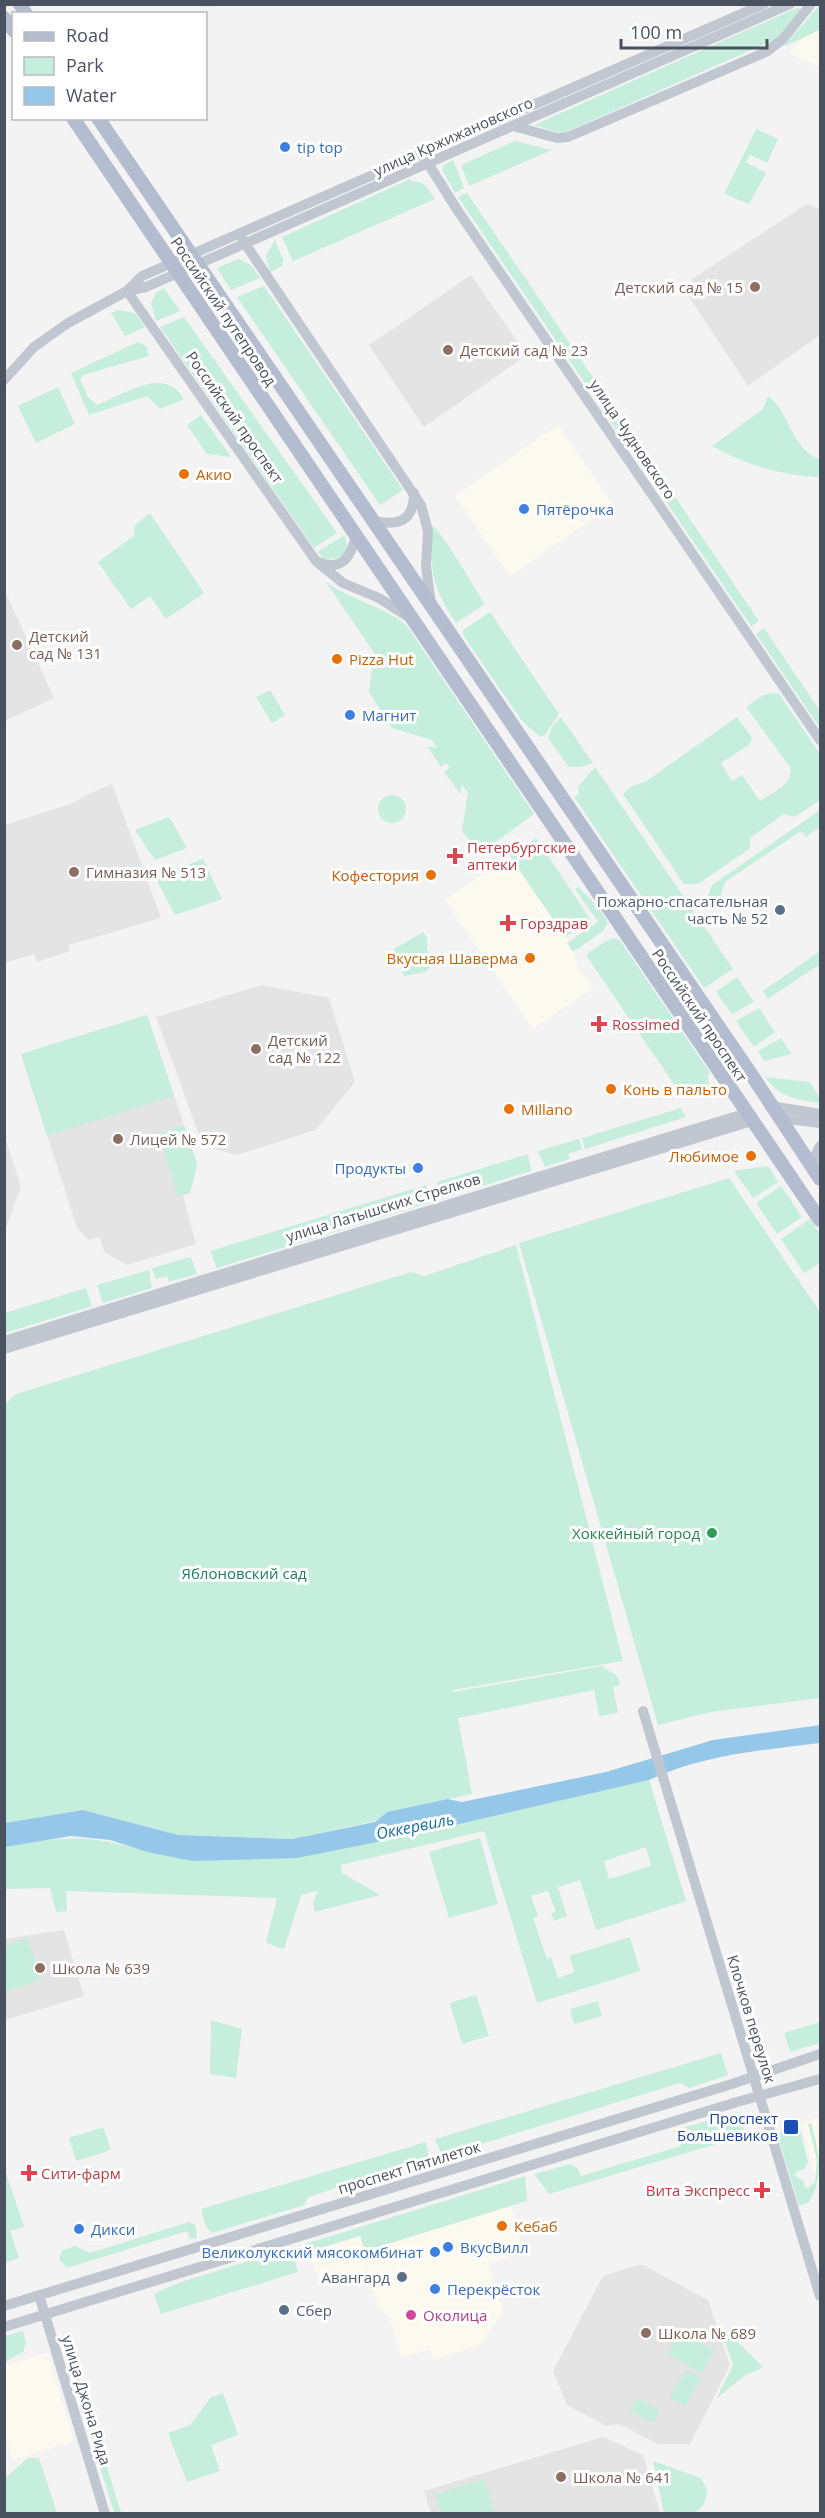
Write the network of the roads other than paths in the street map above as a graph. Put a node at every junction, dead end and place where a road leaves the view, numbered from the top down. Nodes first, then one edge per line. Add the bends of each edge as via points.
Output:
1 (764, 4) edge
2 (790, 4) edge
3 (811, 4) edge
4 (564, 98) junction
5 (74, 120) edge
6 (99, 120) edge
7 (513, 126) junction
8 (424, 159) junction
9 (242, 239) junction
10 (127, 291) junction
11 (4, 380) edge
12 (414, 493) junction
13 (370, 515) junction
14 (352, 528) junction
15 (316, 561) junction
16 (431, 606) junction
17 (412, 619) junction
18 (820, 740) edge
19 (771, 1106) junction
20 (820, 1114) edge
21 (749, 1117) junction
22 (779, 1118) junction
23 (820, 1123) edge
24 (820, 1146) edge
25 (818, 1176) edge
26 (820, 1220) edge
27 (4, 1341) edge
28 (4, 1349) edge
29 (643, 1710) dead end
30 (820, 2054) edge
31 (754, 2075) junction
32 (820, 2079) edge
33 (760, 2096) junction
34 (39, 2295) junction
35 (820, 2296) edge
36 (4, 2306) edge
37 (45, 2314) junction
38 (4, 2326) edge
39 (105, 2514) edge

1 - 4 street, улица Кржижановского
2 - 4 street, улица Кржижановского
3 - 7 street via 783,39 766,52 568,137 557,138
4 - 7 street, улица Кржижановского
4 - 8 street, улица Кржижановского
5 - 14 main road, Российский путепровод
6 - 13 main road, Российский путепровод
7 - 8 street, улица Кржижановского
8 - 9 street, улица Кржижановского
8 - 18 street, улица Чудновского
9 - 10 street, улица Кржижановского via 147,287
9 - 12 street, Российский проспект
10 - 11 street, улица Кржижановского via 45,338
10 - 15 street, Российский проспект
12 - 13 street via 413,510 403,521 396,524
12 - 16 street, Российский проспект via 426,518
13 - 16 main road, Российский проспект
14 - 15 street via 351,554 346,561 332,566
14 - 17 main road, Российский проспект
15 - 17 street, Российский проспект via 343,584 379,598
16 - 19 main road, Российский проспект
17 - 21 main road, Российский проспект
19 - 20 street
19 - 21 main road, улица Латышских Стрелков
19 - 22 main road, Российский проспект
21 - 22 main road
21 - 26 main road, Российский проспект
21 - 27 street, улица Латышских Стрелков
21 - 28 street, улица Латышских Стрелков
22 - 23 street
22 - 25 main road, Российский проспект
24 - 25 street via 814,1158
29 - 31 street, Клочков переулок
30 - 31 street, проспект Пятилеток
31 - 33 street, Клочков переулок
31 - 34 street, проспект Пятилеток
32 - 33 street
33 - 35 street, Клочков переулок
33 - 37 street
34 - 36 street, проспект Пятилеток
34 - 37 street, улица Джона Рида
37 - 38 street
37 - 39 street, улица Джона Рида

